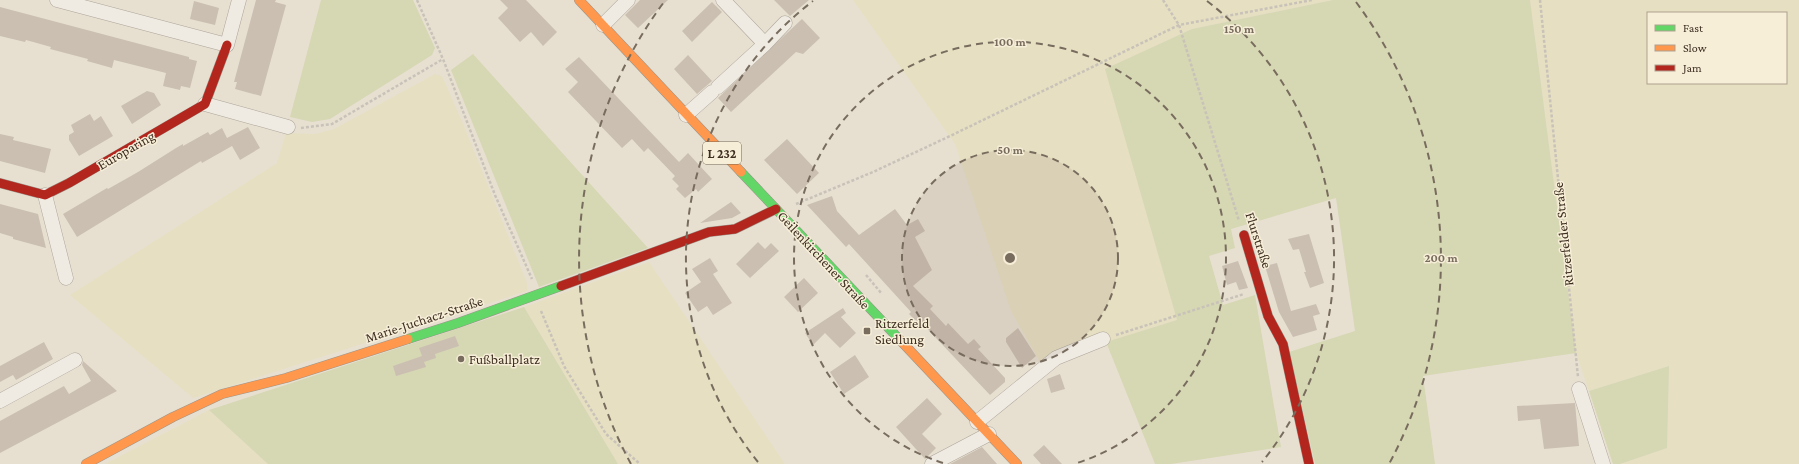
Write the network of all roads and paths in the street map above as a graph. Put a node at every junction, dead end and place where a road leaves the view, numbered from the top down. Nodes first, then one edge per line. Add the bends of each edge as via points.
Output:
1 (57, 0) edge
2 (238, 0) edge
3 (418, 0) edge
4 (579, 0) edge
5 (628, 0) edge
6 (723, 0) edge
7 (1163, 0) edge
8 (1312, 0) edge
9 (1540, 0) edge
10 (108, 6) edge
11 (785, 23) dead end
12 (603, 25) junction
13 (1179, 25) junction
14 (765, 44) junction
15 (227, 45) junction
16 (443, 59) junction
17 (205, 104) junction
18 (686, 115) junction
19 (288, 127) joint
20 (0, 183) edge
21 (46, 195) junction
22 (776, 209) junction
23 (1244, 235) joint
24 (66, 278) dead end
25 (1260, 289) junction
26 (536, 296) junction
27 (1103, 339) joint
28 (75, 360) dead end
29 (1579, 389) joint
30 (0, 401) edge
31 (978, 422) junction
32 (989, 434) junction
33 (86, 464) edge
34 (640, 464) edge
35 (932, 464) edge
36 (1017, 464) edge
37 (1309, 464) edge
38 (1603, 464) edge

1 - 10 street
2 - 15 street
3 - 16 path
4 - 12 street, Geilenkirchener Straße / L 232
5 - 12 street
6 - 14 street
7 - 13 path, Flurstraße
8 - 13 path
9 - 29 path, Ritzerfelder Straße
10 - 15 street
11 - 14 street
12 - 18 street, Geilenkirchener Straße / L 232
13 - 22 path via 880,169 792,205
13 - 23 path, Flurstraße
14 - 18 street
15 - 17 street
16 - 19 path via 332,124 306,129
16 - 26 path via 481,160 532,279
17 - 19 street
17 - 21 street, Europaring
18 - 22 street, Geilenkirchener Straße / L 232
20 - 21 street
21 - 24 street
22 - 26 street, Marie-Juchacz-Straße via 735,229 709,232
22 - 31 street, Geilenkirchener Straße / L 232
23 - 25 street, Flurstraße
25 - 27 path
25 - 37 street, Flurstraße via 1268,316 1283,344
26 - 33 street, Marie-Juchacz-Straße via 286,378 222,394
26 - 34 path via 564,366 606,434
27 - 31 street via 1056,358
28 - 30 street
29 - 38 street
31 - 32 street, Geilenkirchener Straße / L 232
32 - 35 street
32 - 36 street, Geilenkirchener Straße / L 232

